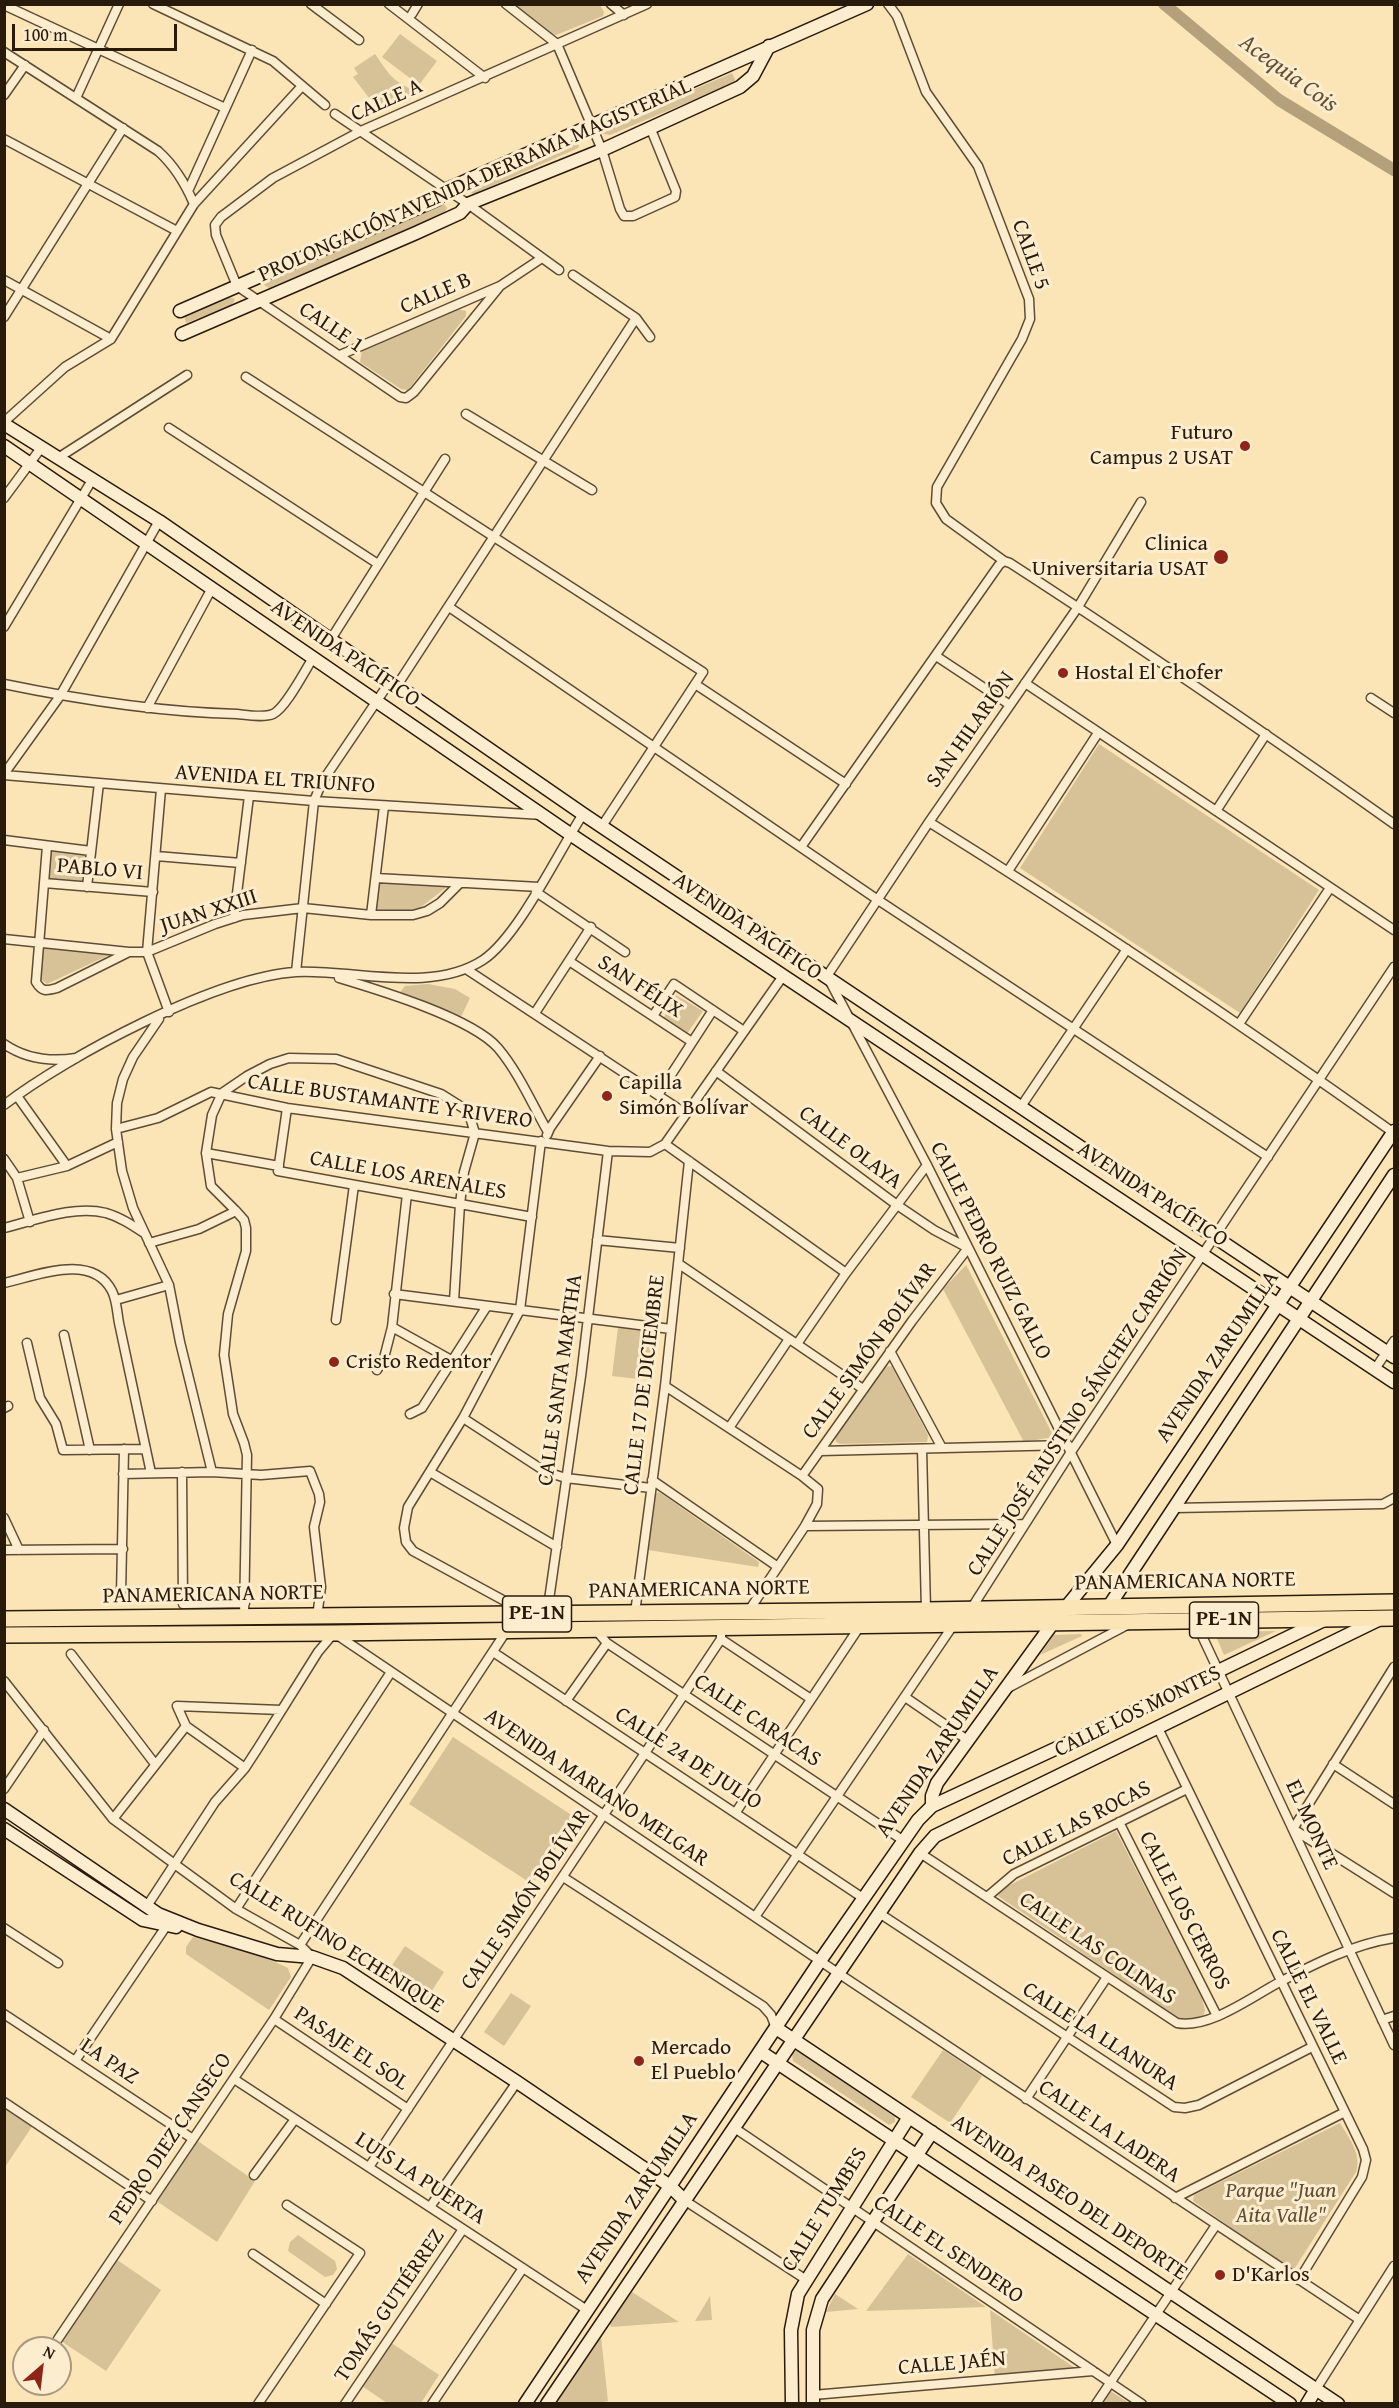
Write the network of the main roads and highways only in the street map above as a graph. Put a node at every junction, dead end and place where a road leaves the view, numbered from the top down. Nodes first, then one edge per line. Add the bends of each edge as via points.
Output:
1 (1395, 1602) edge
2 (1388, 1618) edge
3 (4, 1619) edge
4 (4, 1635) edge

1 - 3 highway, PANAMERICANA NORTE / PE-1N via 317,1617 245,1610
2 - 4 highway, PANAMERICANA NORTE / PE-1N via 860,1626 721,1633 594,1628

